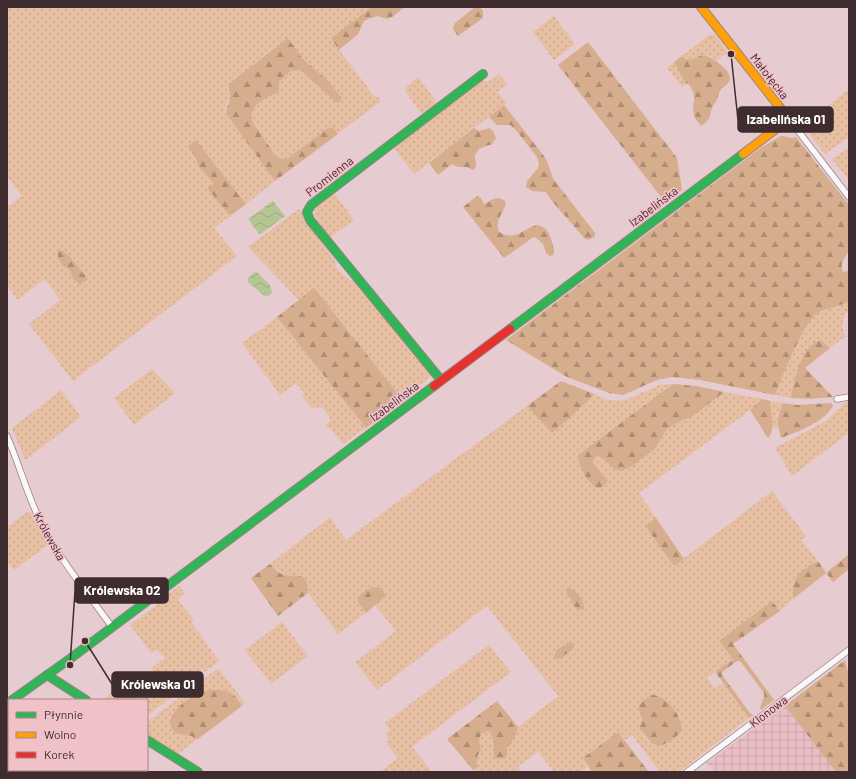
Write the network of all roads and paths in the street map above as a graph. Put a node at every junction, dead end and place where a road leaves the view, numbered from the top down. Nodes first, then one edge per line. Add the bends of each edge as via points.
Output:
1 (701, 7) edge
2 (483, 74) dead end
3 (789, 119) junction
4 (849, 197) edge
5 (441, 380) junction
6 (849, 397) edge
7 (837, 399) dead end
8 (7, 436) edge
9 (112, 627) junction
10 (849, 650) edge
11 (47, 675) junction
12 (13, 699) edge
13 (84, 699) edge
14 (148, 741) edge
15 (198, 772) edge
16 (687, 772) edge

1 - 3 street, Małołęcka
2 - 5 street, Promienna via 311,205 306,212
3 - 4 street, Małołęcka
3 - 5 street, Izabelińska
5 - 9 street, Izabelińska
6 - 7 street
8 - 9 street, Królewska via 42,525 58,554
9 - 11 street, Izabelińska
10 - 16 street, Klonowa
11 - 12 street, Izabelińska
11 - 13 street
14 - 15 street

